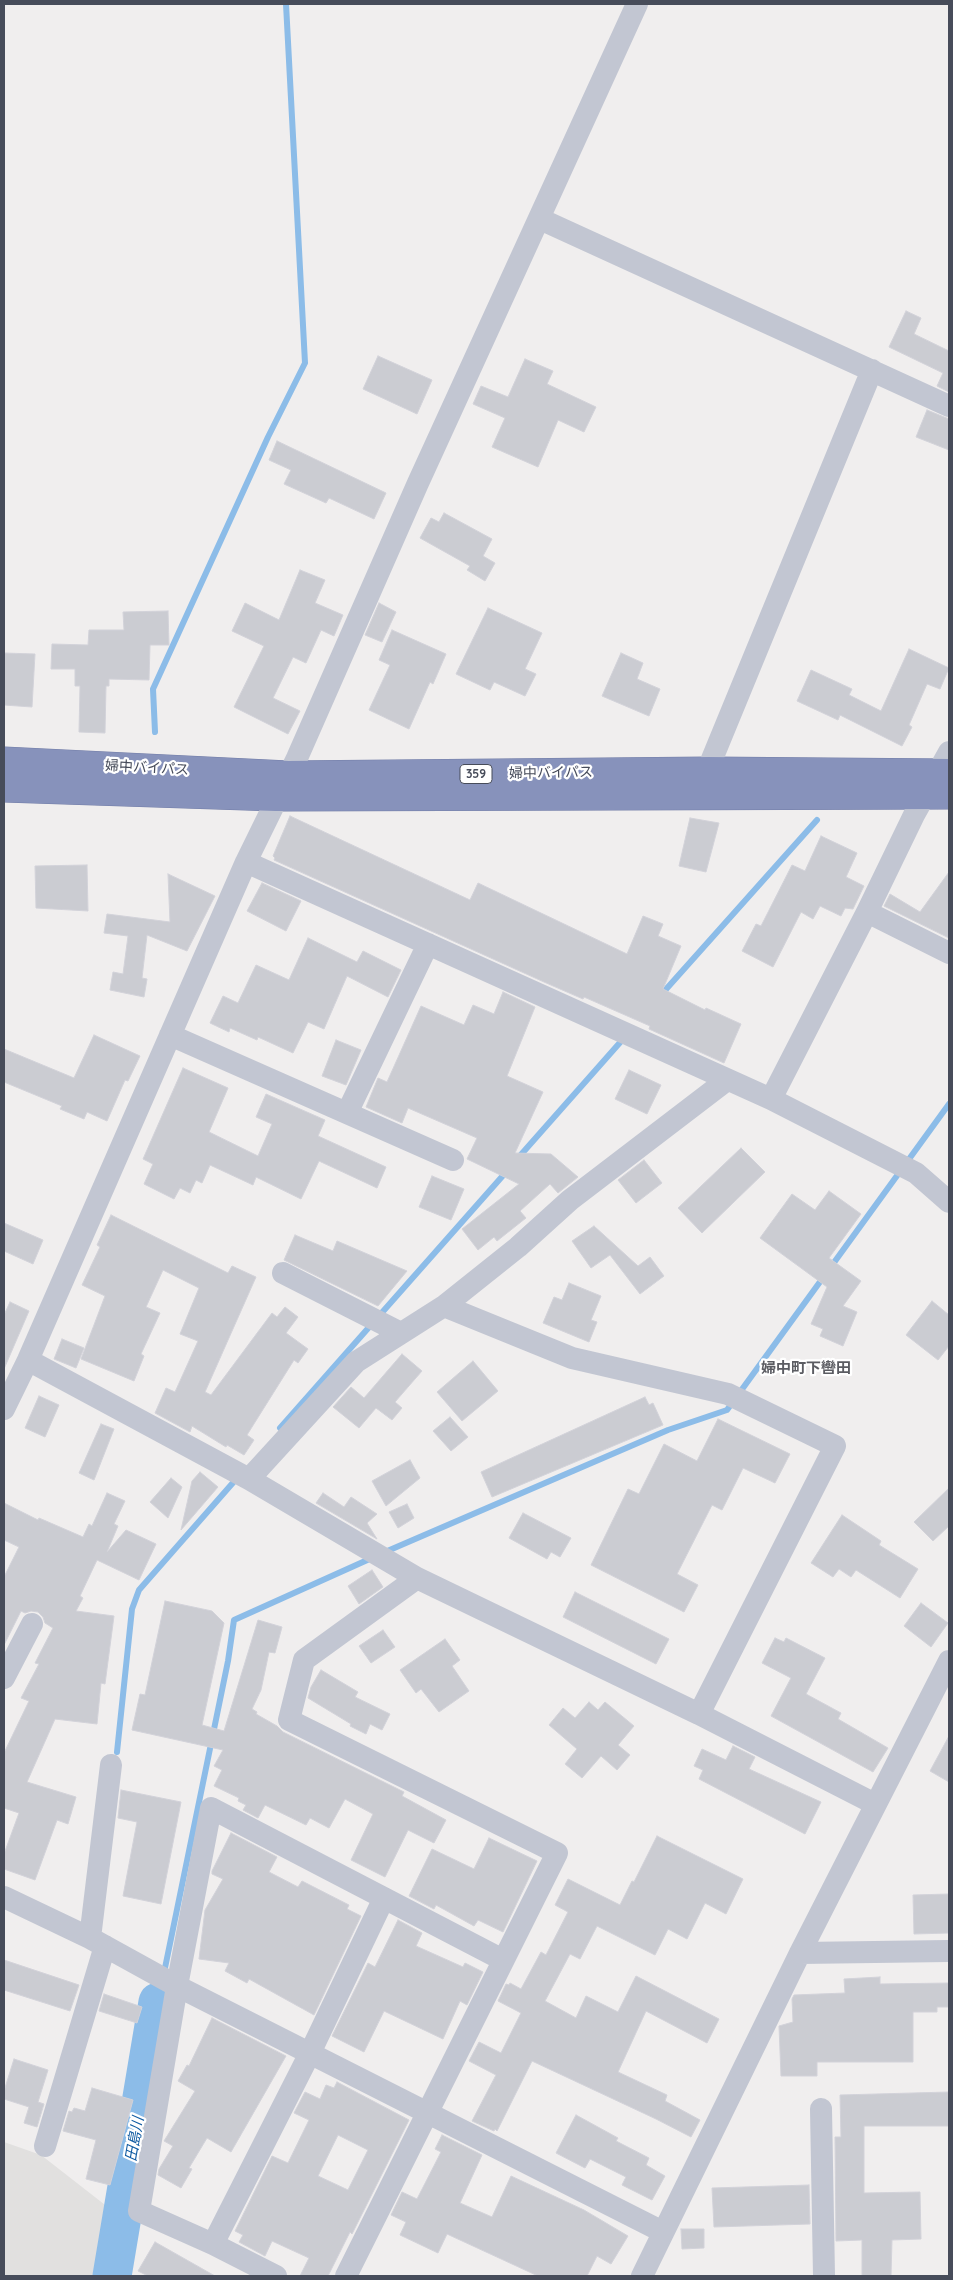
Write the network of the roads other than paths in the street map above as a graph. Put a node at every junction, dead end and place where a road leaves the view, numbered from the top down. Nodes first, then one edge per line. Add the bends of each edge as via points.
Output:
1 (637, 4) edge
2 (540, 219) junction
3 (872, 370) junction
4 (949, 406) edge
5 (4, 761) edge
6 (709, 771) junction
7 (942, 777) edge
8 (282, 786) junction
9 (4, 788) edge
10 (246, 862) junction
11 (867, 912) junction
12 (428, 944) junction
13 (949, 953) edge
14 (170, 1035) junction
15 (727, 1080) junction
16 (771, 1099) junction
17 (347, 1113) junction
18 (453, 1160) dead end
19 (949, 1202) edge
20 (283, 1273) dead end
21 (444, 1306) junction
22 (402, 1333) junction
23 (17, 1367) edge
24 (4, 1409) edge
25 (249, 1479) junction
26 (416, 1578) junction
27 (32, 1624) dead end
28 (949, 1661) edge
29 (4, 1678) edge
30 (699, 1714) junction
31 (111, 1765) dead end
32 (875, 1804) junction
33 (4, 1897) edge
34 (384, 1898) junction
35 (98, 1942) junction
36 (949, 1951) edge
37 (800, 1953) junction
38 (503, 1960) junction
39 (178, 1986) junction
40 (310, 2053) junction
41 (821, 2109) dead end
42 (428, 2112) junction
43 (45, 2146) dead end
44 (663, 2232) junction
45 (213, 2244) junction
46 (276, 2276) edge
47 (346, 2276) edge
48 (642, 2276) edge
49 (824, 2276) edge

1 - 2 street
2 - 3 street
2 - 8 street
3 - 4 street
3 - 6 street
5 - 8 highway, 婦中バイパス / 359
6 - 7 highway, 婦中バイパス / 359
6 - 8 highway, 婦中バイパス / 359
7 - 8 highway, 婦中バイパス / 359
7 - 11 street via 914,815
8 - 9 highway, 婦中バイパス / 359
8 - 10 street
10 - 12 street
10 - 14 street
11 - 13 street
11 - 16 street
12 - 15 street
12 - 17 street
14 - 17 street
14 - 23 street
15 - 16 street
15 - 21 street via 570,1200
16 - 19 street via 916,1173
17 - 18 street
20 - 22 street
21 - 22 street
21 - 30 street via 572,1358 728,1394 835,1446
22 - 25 street via 356,1362
23 - 24 street
23 - 25 street
25 - 26 street
26 - 30 street
26 - 38 street via 304,1660 289,1720 557,1853
27 - 29 street
28 - 32 street
30 - 32 street
31 - 35 street
32 - 37 street
33 - 35 street
34 - 38 street
34 - 39 street via 211,1808
34 - 40 street
35 - 39 street
35 - 43 street
36 - 37 street
37 - 44 street
38 - 42 street
39 - 40 street
39 - 45 street via 139,2211
40 - 42 street
40 - 45 street
41 - 49 street
42 - 44 street
42 - 47 street
44 - 48 street
45 - 46 street

